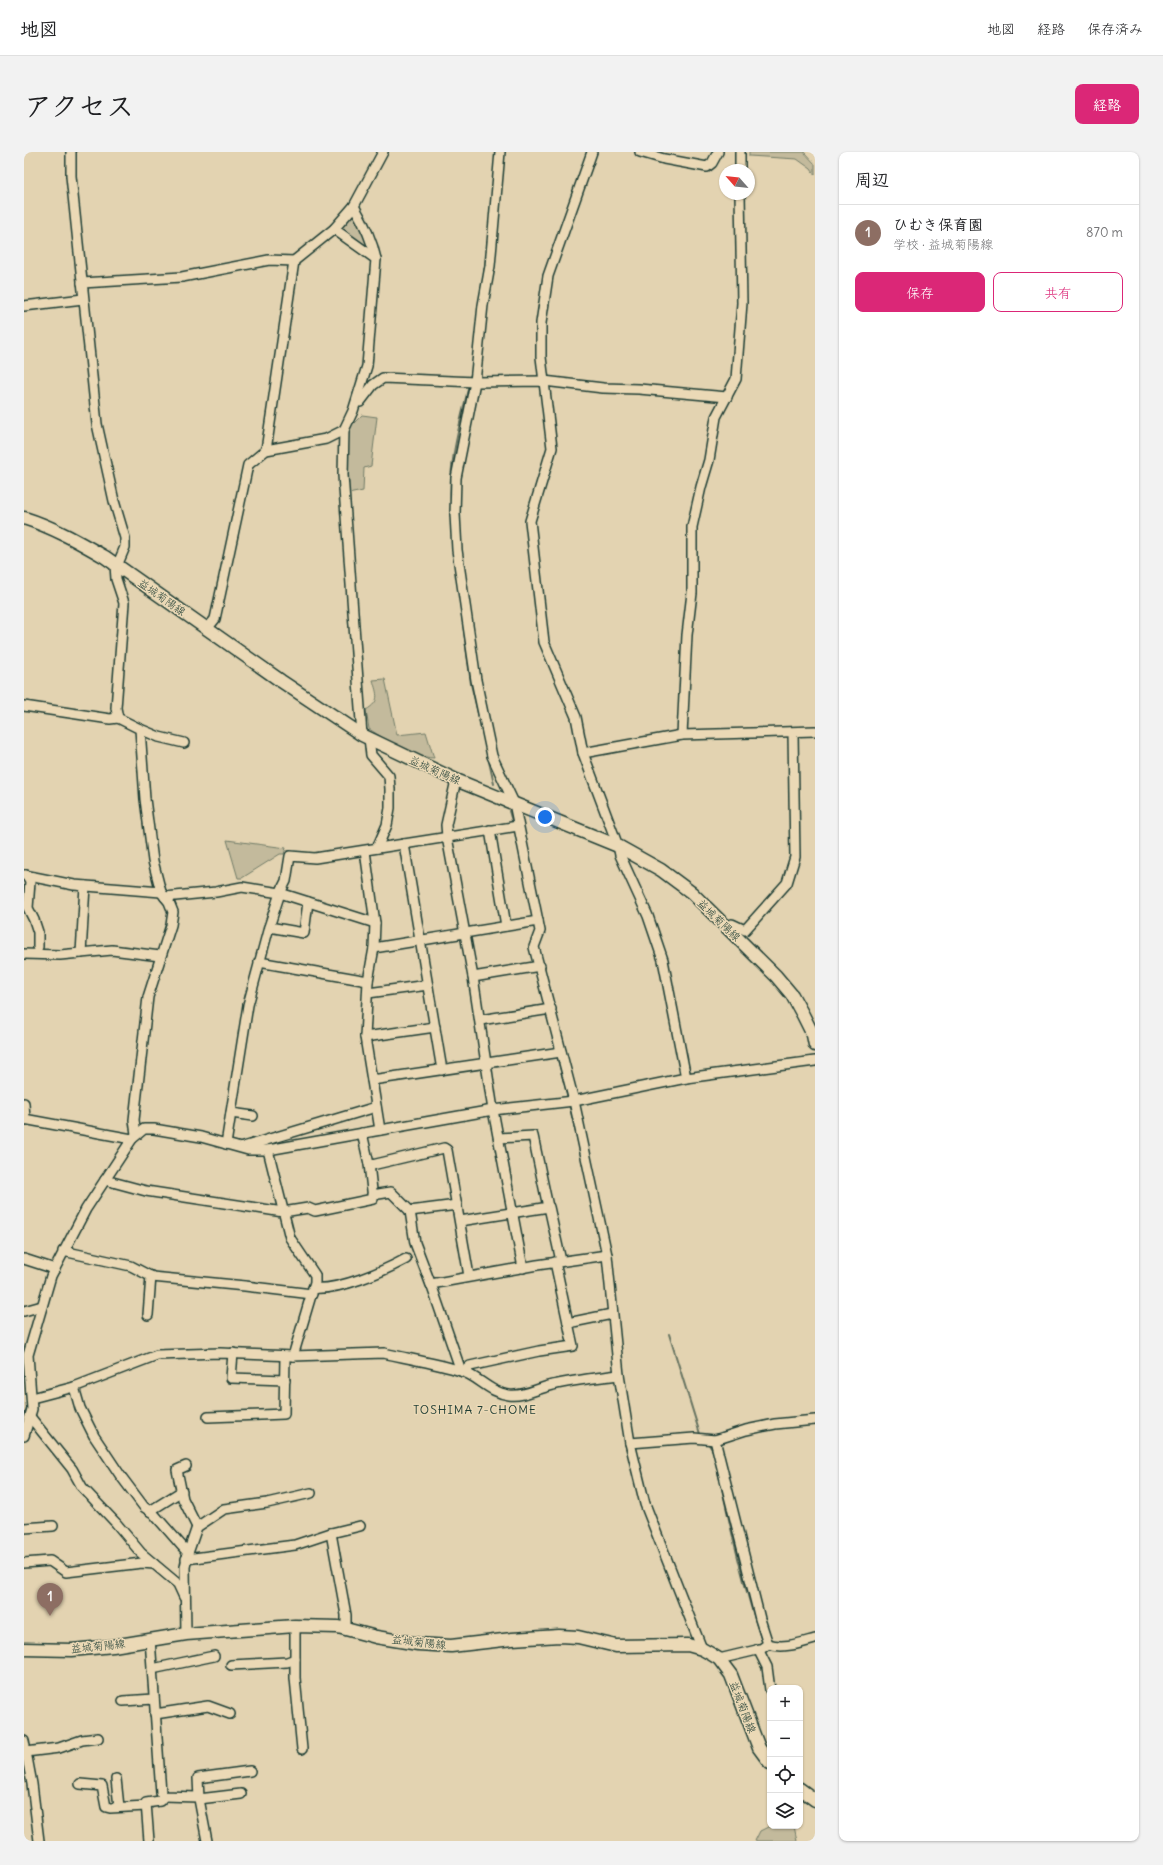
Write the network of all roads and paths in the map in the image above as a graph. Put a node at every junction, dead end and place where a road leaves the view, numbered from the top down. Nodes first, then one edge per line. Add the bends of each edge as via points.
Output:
1 (71, 152) edge
2 (382, 152) edge
3 (500, 152) edge
4 (592, 152) edge
5 (640, 152) edge
6 (718, 152) edge
7 (740, 152) edge
8 (740, 164) edge
9 (740, 200) edge
10 (354, 206) junction
11 (334, 229) junction
12 (376, 260) junction
13 (294, 261) junction
14 (82, 283) junction
15 (84, 299) junction
16 (24, 306) edge
17 (544, 381) junction
18 (475, 382) junction
19 (728, 397) junction
20 (353, 411) junction
21 (344, 430) junction
22 (266, 450) junction
23 (24, 518) edge
24 (116, 565) junction
25 (207, 629) junction
26 (24, 706) edge
27 (118, 718) junction
28 (140, 729) junction
29 (815, 732) edge
30 (793, 733) junction
31 (682, 735) junction
32 (365, 736) junction
33 (184, 743) dead end
34 (583, 753) junction
35 (456, 780) junction
36 (514, 803) junction
37 (518, 826) junction
38 (490, 830) junction
39 (448, 837) junction
40 (404, 844) junction
41 (618, 846) junction
42 (377, 848) junction
43 (365, 851) junction
44 (25, 875) edge
45 (85, 886) junction
46 (280, 893) junction
47 (163, 894) junction
48 (308, 902) junction
49 (538, 921) junction
50 (375, 923) junction
51 (506, 926) junction
52 (269, 927) junction
53 (728, 928) junction
54 (464, 933) junction
55 (420, 940) junction
56 (38, 948) dead end
57 (374, 948) junction
58 (81, 953) junction
59 (24, 954) edge
60 (160, 956) junction
61 (259, 962) junction
62 (540, 966) junction
63 (473, 977) junction
64 (368, 981) junction
65 (428, 985) junction
66 (368, 993) junction
67 (550, 1009) junction
68 (480, 1020) junction
69 (435, 1027) junction
70 (365, 1037) junction
71 (815, 1045) edge
72 (561, 1052) junction
73 (815, 1061) edge
74 (487, 1063) junction
75 (442, 1070) junction
76 (686, 1078) junction
77 (372, 1080) junction
78 (574, 1101) junction
79 (24, 1103) edge
80 (376, 1107) junction
81 (493, 1110) junction
82 (231, 1112) junction
83 (253, 1116) dead end
84 (25, 1119) edge
85 (380, 1130) junction
86 (362, 1133) junction
87 (134, 1136) junction
88 (499, 1138) junction
89 (226, 1144) junction
90 (239, 1148) junction
91 (268, 1150) junction
92 (369, 1164) junction
93 (105, 1180) junction
94 (372, 1194) junction
95 (457, 1205) junction
96 (548, 1207) junction
97 (410, 1211) junction
98 (283, 1212) junction
99 (513, 1212) junction
100 (460, 1221) junction
101 (64, 1251) junction
102 (607, 1255) junction
103 (24, 1259) edge
104 (406, 1259) dead end
105 (558, 1262) junction
106 (523, 1268) junction
107 (55, 1269) junction
108 (151, 1276) junction
109 (469, 1276) junction
110 (431, 1285) junction
111 (312, 1291) junction
112 (42, 1306) junction
113 (24, 1311) edge
114 (612, 1314) junction
115 (148, 1315) dead end
116 (568, 1323) junction
117 (233, 1354) junction
118 (289, 1356) junction
119 (462, 1371) junction
120 (618, 1375) junction
121 (285, 1380) junction
122 (74, 1386) junction
123 (32, 1398) junction
124 (208, 1417) dead end
125 (31, 1418) junction
126 (815, 1420) edge
127 (24, 1436) edge
128 (715, 1440) junction
129 (630, 1443) junction
130 (186, 1466) dead end
131 (182, 1491) junction
132 (311, 1492) dead end
133 (150, 1511) junction
134 (53, 1526) dead end
135 (360, 1526) dead end
136 (197, 1527) junction
137 (24, 1528) edge
138 (331, 1533) junction
139 (187, 1556) junction
140 (24, 1563) edge
141 (154, 1564) junction
142 (184, 1597) junction
143 (295, 1626) junction
144 (346, 1629) junction
145 (186, 1634) junction
146 (150, 1639) junction
147 (815, 1639) edge
148 (768, 1644) junction
149 (24, 1649) edge
150 (702, 1649) junction
151 (758, 1649) junction
152 (214, 1656) dead end
153 (295, 1659) junction
154 (719, 1659) junction
155 (231, 1665) dead end
156 (152, 1668) junction
157 (769, 1685) edge
158 (154, 1699) junction
159 (123, 1701) dead end
160 (155, 1714) junction
161 (230, 1714) dead end
162 (98, 1738) dead end
163 (24, 1741) edge
164 (302, 1749) dead end
165 (26, 1752) junction
166 (767, 1759) edge
167 (250, 1771) dead end
168 (116, 1779) dead end
169 (80, 1784) dead end
170 (803, 1791) edge
171 (241, 1794) dead end
172 (164, 1796) junction
173 (199, 1799) junction
174 (815, 1800) edge
175 (146, 1806) junction
176 (119, 1807) junction
177 (39, 1841) edge
178 (150, 1841) edge
179 (207, 1841) edge

1 - 14 street via 71,176
2 - 10 street
3 - 18 street via 490,266
4 - 17 street via 548,276 541,323
5 - 6 street via 664,160 707,167 712,164
7 - 8 street
9 - 19 street via 742,303 736,379
10 - 11 street
10 - 12 street via 364,222 374,247
11 - 12 street
11 - 13 street
12 - 20 street via 368,366
13 - 14 street via 269,260 182,278
13 - 22 street
14 - 15 street
15 - 16 street
15 - 24 street via 97,424 124,538 125,547
17 - 18 street
17 - 19 street
17 - 34 street via 552,448 530,521 544,642 576,717
18 - 20 street via 383,378 373,385
18 - 36 street via 456,478 457,550 476,680 492,756
19 - 31 street via 716,417 709,460 692,527 692,593 687,635
20 - 21 street
21 - 22 street via 326,439
21 - 32 street via 343,476
22 - 25 street via 248,466 215,619
23 - 24 main road, 益城菊陽線 via 75,539
24 - 25 main road, 益城菊陽線
24 - 27 street via 116,579 124,603 116,708
25 - 32 main road, 益城菊陽線
26 - 27 street via 110,719
27 - 28 street
28 - 33 street via 159,738
28 - 47 street via 152,861
29 - 30 street
30 - 31 street
30 - 53 street via 795,857 787,883 745,930 732,924
31 - 34 street
32 - 35 main road, 益城菊陽線
32 - 42 street via 370,755 389,776 390,808 387,825
34 - 41 street
35 - 36 main road, 益城菊陽線
35 - 39 street via 446,824
36 - 37 street
36 - 41 main road, 益城菊陽線
37 - 38 street
37 - 49 street
38 - 39 street
38 - 51 street
39 - 40 street
39 - 54 street
40 - 42 street
40 - 55 street
41 - 53 main road, 益城菊陽線 via 678,882
41 - 76 street via 648,916 663,960
42 - 43 street
43 - 46 street via 315,858 290,856 286,881
43 - 50 street
44 - 45 street
44 - 56 street via 30,882 28,908 38,932
45 - 47 street
45 - 58 street
46 - 47 street via 242,887 216,892
46 - 48 street
46 - 52 street
47 - 60 street via 173,912
48 - 50 street
48 - 52 street via 304,933
49 - 51 street
49 - 62 street via 540,931 534,947
50 - 57 street
51 - 54 street
52 - 61 street
53 - 71 main road, 益城菊陽線 via 792,995 810,1028
54 - 55 street
54 - 63 street
55 - 57 street
55 - 65 street
57 - 64 street
58 - 59 street
58 - 60 street via 112,950
60 - 87 street via 148,998
61 - 64 street
61 - 82 street via 248,1005
62 - 63 street
62 - 67 street
63 - 68 street
64 - 66 street
65 - 66 street
65 - 69 street
66 - 70 street
67 - 68 street
67 - 72 street
68 - 74 street
69 - 70 street
69 - 75 street
70 - 77 street
72 - 74 street
72 - 78 street
73 - 76 street
74 - 75 street
74 - 81 street
75 - 77 street
76 - 78 street
77 - 80 street
78 - 81 street
78 - 102 street
79 - 84 street
80 - 85 street
80 - 90 street
81 - 85 street
81 - 88 street
82 - 83 street
82 - 89 street
84 - 87 street
85 - 86 street
86 - 91 street
86 - 92 street
87 - 89 street via 144,1129 154,1129
87 - 93 street
88 - 96 street via 533,1136
88 - 99 street
89 - 90 street
90 - 91 street
91 - 98 street
92 - 94 street
92 - 95 street via 444,1148 447,1150
93 - 98 street via 146,1191
93 - 101 street
94 - 97 street via 391,1192
94 - 98 street via 373,1199 315,1211 308,1208
95 - 97 street
95 - 100 street
96 - 99 street
96 - 105 street via 551,1208
97 - 110 street via 415,1243
98 - 111 street via 290,1238 315,1275
99 - 100 street
99 - 106 street
100 - 109 street
101 - 107 street
101 - 108 street via 131,1266
102 - 105 street
102 - 114 street
103 - 107 street
104 - 111 street via 392,1267 334,1287
105 - 106 street
105 - 116 street
106 - 109 street
107 - 112 street
108 - 111 street
108 - 115 street
109 - 110 street
110 - 119 street
111 - 118 street
112 - 113 street
112 - 123 street via 28,1355
114 - 116 street
114 - 120 street
116 - 119 street via 573,1346 470,1366
117 - 118 street
117 - 121 street via 231,1378
117 - 122 street via 157,1355
118 - 119 street via 384,1353
118 - 121 street
119 - 120 street via 492,1389 509,1395 522,1395 571,1381
120 - 129 street
121 - 124 street via 284,1414
122 - 123 street
122 - 133 street via 80,1408 94,1436 144,1507
123 - 125 street
125 - 127 street
125 - 141 street via 72,1469 82,1487
126 - 128 street via 775,1424
128 - 129 street via 694,1438
128 - 148 street
129 - 150 street via 645,1504
130 - 131 street via 177,1470
131 - 133 street
131 - 136 street
132 - 136 street via 267,1503 224,1509
133 - 139 street
134 - 137 street
135 - 138 street
136 - 139 street
138 - 139 street via 296,1545
138 - 144 street via 346,1615
139 - 142 street
140 - 141 street via 50,1561 66,1572 142,1563
141 - 142 street via 178,1584
142 - 145 street
143 - 144 main road, 益城菊陽線
143 - 145 main road, 益城菊陽線
143 - 153 street
144 - 150 main road, 益城菊陽線 via 418,1644 451,1646 559,1636 578,1637 616,1646 688,1644
145 - 146 main road, 益城菊陽線
146 - 149 main road, 益城菊陽線 via 72,1650
146 - 156 street
147 - 148 street via 778,1647
148 - 151 street
150 - 154 main road, 益城菊陽線
151 - 154 street
151 - 157 street via 767,1667
152 - 156 street
153 - 155 street via 287,1662
153 - 164 street
154 - 166 main road, 益城菊陽線 via 731,1675 759,1748
156 - 158 street
158 - 159 street
158 - 160 street
160 - 161 street via 208,1706
160 - 172 street via 161,1793
162 - 165 street via 82,1740 59,1748
163 - 165 street
165 - 177 street
167 - 173 street via 198,1778
168 - 176 street
169 - 176 street via 102,1786 106,1807
170 - 174 main road
171 - 173 street
172 - 173 street
172 - 175 street via 160,1801 146,1803
173 - 179 street
175 - 176 street
175 - 178 street

